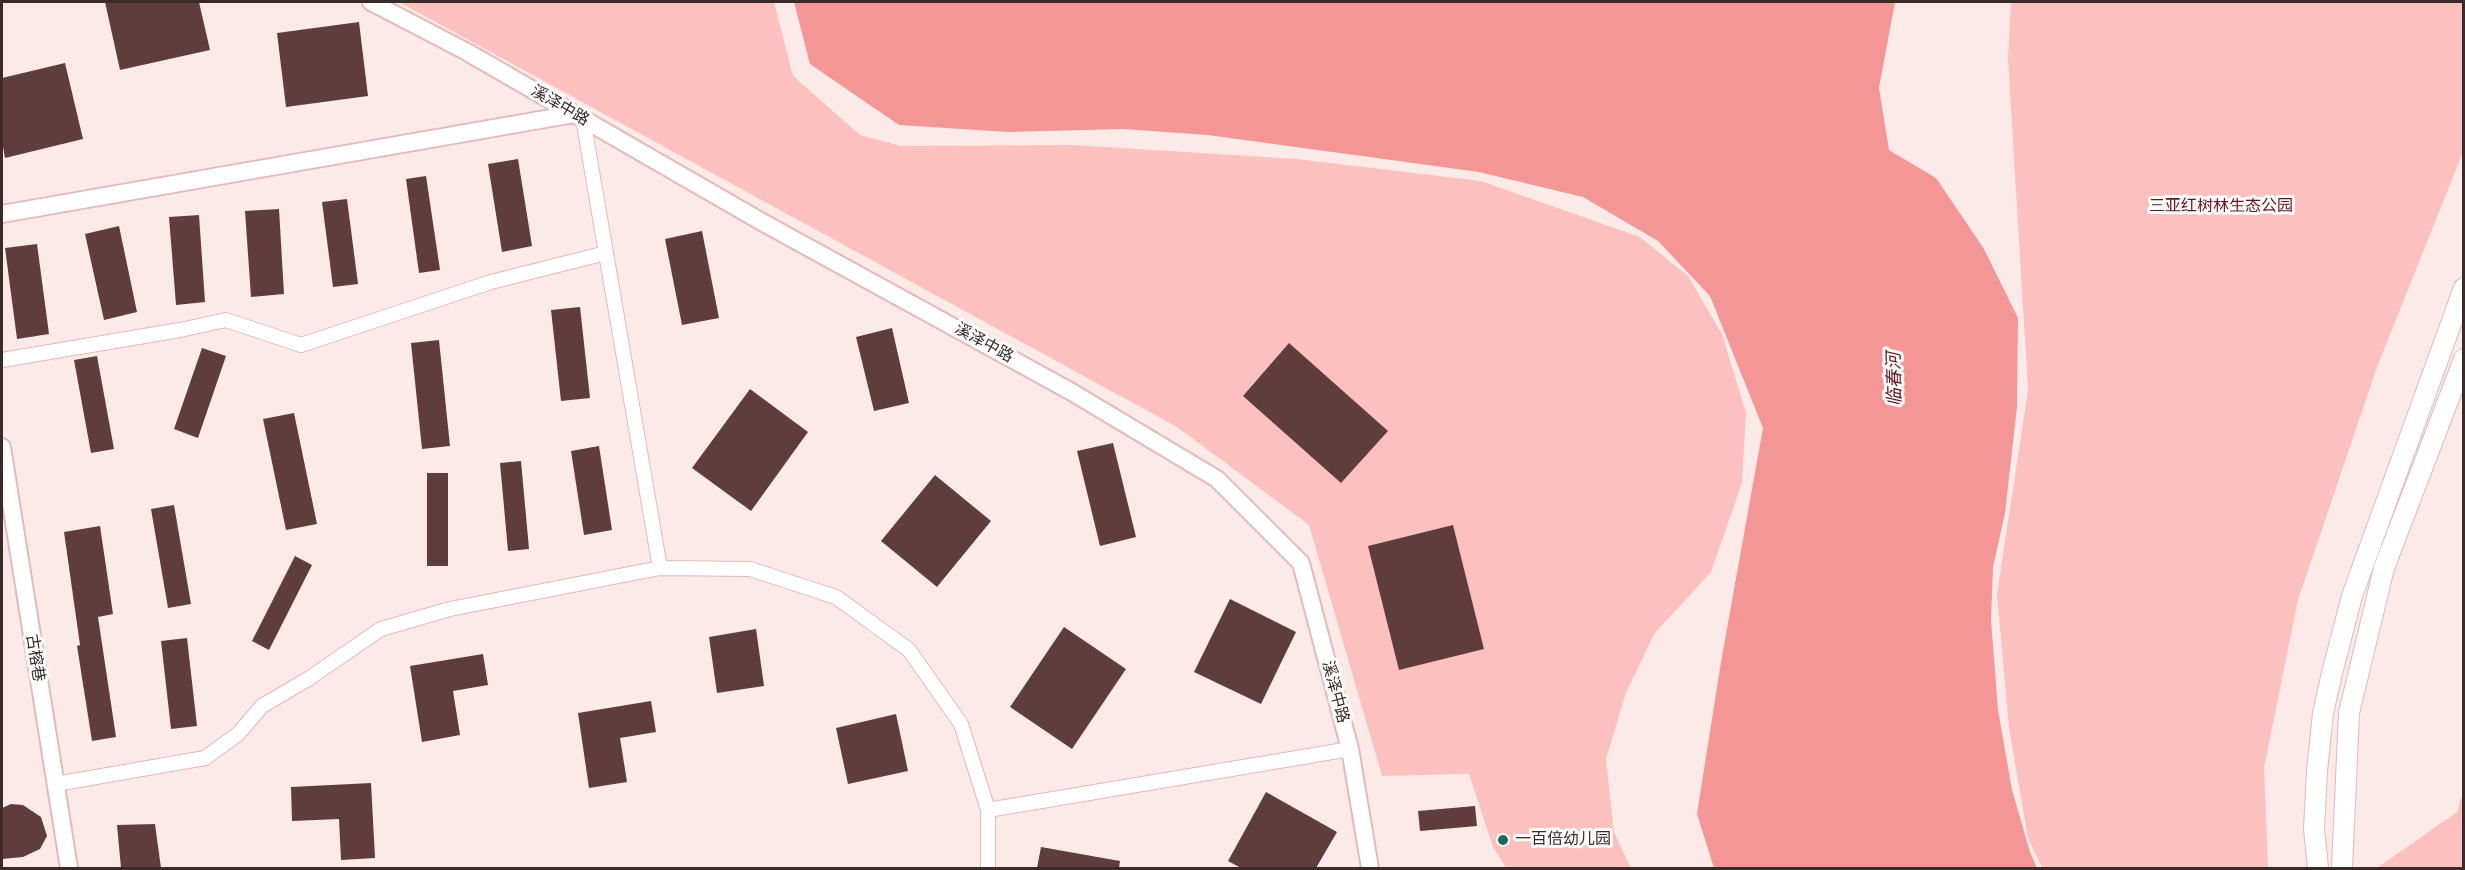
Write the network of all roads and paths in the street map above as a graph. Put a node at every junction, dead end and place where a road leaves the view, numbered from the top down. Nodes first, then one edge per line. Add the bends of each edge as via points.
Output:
1 (371, 2) edge
2 (579, 116) junction
3 (2, 214) edge
4 (606, 253) junction
5 (2463, 288) edge
6 (2463, 359) edge
7 (2, 360) edge
8 (2, 447) edge
9 (660, 568) junction
10 (1350, 749) junction
11 (56, 784) junction
12 (988, 810) junction
13 (69, 868) edge
14 (988, 868) edge
15 (1370, 868) edge
16 (2318, 868) edge
17 (2342, 868) edge

1 - 2 street, 溪泽中路
2 - 3 street
2 - 4 street
2 - 10 street, 溪泽中路 via 762,222 1070,390 1217,479 1301,562
4 - 7 street via 491,282 301,345 226,320
4 - 9 street
5 - 16 main road via 2352,596 2332,673 2317,771 2314,829
6 - 17 main road via 2384,568 2349,713
8 - 11 street, 古榕巷
9 - 11 street via 450,609 381,629 262,706 238,734 205,758
9 - 12 street via 750,568 836,597 909,650 961,724
10 - 12 street
10 - 15 street, 溪泽中路
11 - 13 street, 古榕巷
12 - 14 street

